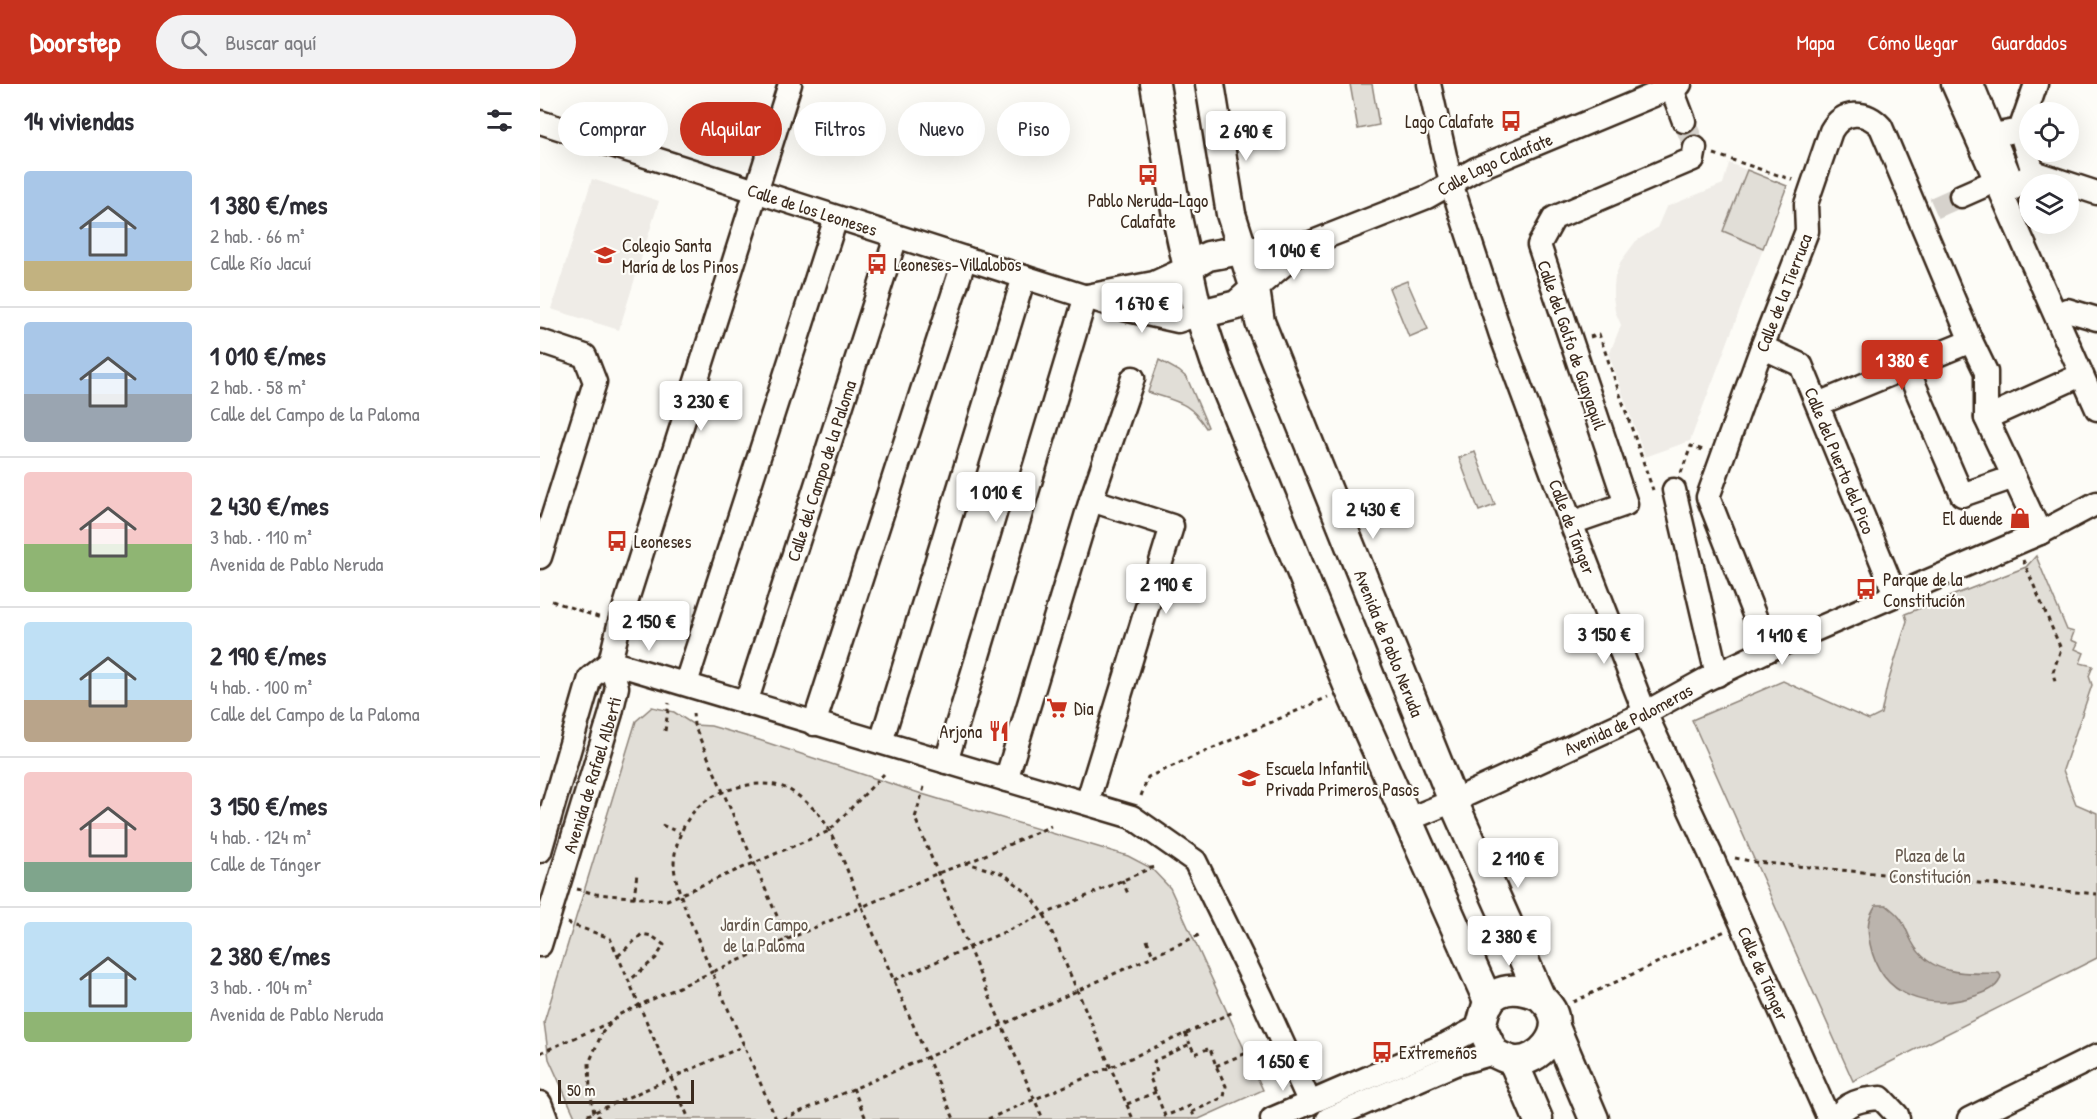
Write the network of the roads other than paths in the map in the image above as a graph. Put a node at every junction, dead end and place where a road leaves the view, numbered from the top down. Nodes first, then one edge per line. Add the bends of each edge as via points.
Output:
1 (790, 84) edge
2 (1155, 84) edge
3 (1210, 84) edge
4 (1430, 84) edge
5 (1953, 84) edge
6 (1971, 84) edge
7 (2036, 84) edge
8 (1674, 85) edge
9 (2030, 102) edge
10 (1684, 121) tunnel mouth
11 (540, 122) edge
12 (2019, 130) edge
13 (1993, 135) junction
14 (1695, 148) road end
15 (2030, 162) edge
16 (2033, 172) junction
17 (1451, 183) junction
18 (2005, 185) junction
19 (755, 191) junction
20 (2097, 193) edge
21 (1961, 196) tunnel mouth
22 (836, 218) junction
23 (896, 237) junction
24 (1308, 244) junction
25 (1241, 250) junction
26 (965, 258) junction
27 (1189, 267) junction
28 (1024, 277) junction
29 (1255, 289) junction
30 (1086, 296) junction
31 (2067, 310) junction
32 (1200, 314) junction
33 (2097, 319) edge
34 (540, 341) edge
35 (1971, 341) junction
36 (1762, 347) junction
37 (1907, 368) junction
38 (2089, 376) edge
39 (1133, 378) dead end
40 (1818, 404) junction
41 (2097, 409) edge
42 (1986, 418) junction
43 (2014, 477) junction
44 (1674, 490) road end
45 (1091, 500) junction
46 (2097, 503) edge
47 (1571, 524) junction
48 (2040, 533) junction
49 (540, 557) edge
50 (1895, 594) junction
51 (1768, 650) junction
52 (610, 662) junction
53 (1717, 675) junction
54 (686, 683) junction
55 (746, 703) junction
56 (1645, 713) junction
57 (814, 724) junction
58 (881, 742) junction
59 (946, 762) junction
60 (1006, 780) junction
61 (1453, 801) junction
62 (1087, 803) junction
63 (1407, 820) junction
64 (540, 851) edge
65 (543, 927) edge
66 (1549, 1012) junction
67 (1485, 1014) junction
68 (2097, 1056) edge
69 (1503, 1057) junction
70 (540, 1103) edge
71 (1310, 1103) junction
72 (546, 1119) edge
73 (1272, 1119) edge
74 (1328, 1119) edge
75 (1538, 1119) edge
76 (1594, 1119) edge
77 (1829, 1119) edge
78 (1834, 1119) edge
79 (1898, 1119) edge
80 (1969, 1119) edge

1 - 19 street
2 - 27 main road
3 - 25 main road, Avenida de Pablo Neruda via 1231,214
4 - 17 street, Calle de Tánger
5 - 18 street
6 - 13 street
7 - 9 street
8 - 10 street
8 - 17 street, Calle Lago Calafate
11 - 19 street, Calle de los Leoneses
12 - 13 street
13 - 18 street
14 - 47 street, Calle del Golfo de Guayaquil via 1693,159 1554,218 1539,245 1626,504
15 - 16 street
16 - 18 street
16 - 20 street
17 - 24 street, Calle Lago Calafate via 1427,197
17 - 47 street, Calle de Tánger via 1501,335
18 - 21 street
18 - 31 street
18 - 38 street
19 - 22 street, Calle de los Leoneses
19 - 52 street
22 - 23 street, Calle de los Leoneses
22 - 54 street
23 - 26 street, Calle de los Leoneses
23 - 55 street, Calle del Campo de la Paloma
24 - 25 street, Calle Lago Calafate
24 - 29 street, Calle Lago Calafate
25 - 27 main road via 1208,256
25 - 29 main road, Avenida de Pablo Neruda
26 - 28 street, Calle de los Leoneses
26 - 57 street
27 - 30 street, Calle de los Leoneses via 1154,283
27 - 32 main road
28 - 30 street, Calle de los Leoneses
28 - 58 street
29 - 32 main road via 1237,305
29 - 61 main road, Avenida de Pablo Neruda via 1260,322
30 - 32 street, Calle de los Leoneses via 1178,321
30 - 59 street
31 - 33 street
31 - 38 street
32 - 63 main road via 1215,361
34 - 49 street via 585,356 595,381
35 - 36 street, Calle de la Tierruca via 1926,212 1881,128 1861,114 1853,114 1835,124 1811,185 1806,204 1807,231
35 - 37 street
35 - 42 street, Calle de la Tierruca via 1986,372
36 - 40 street, Calle del Puerto del Pico via 1801,365
36 - 51 street, Calle de la Tierruca via 1708,497
37 - 40 street
37 - 43 street via 1962,495
38 - 41 street
38 - 42 street
39 - 45 street
40 - 50 street, Calle del Puerto del Pico
42 - 43 street, Calle de la Tierruca
43 - 48 street, Calle de la Tierruca
44 - 53 street
45 - 60 street
45 - 62 street via 1172,526
46 - 48 street, Avenida de Palomeras
47 - 56 street, Calle de Tánger
48 - 50 street, Avenida de Palomeras
50 - 51 street, Avenida de Palomeras
51 - 53 street, Avenida de Palomeras
52 - 54 street
52 - 64 street, Avenida de Rafael Alberti via 590,678
52 - 65 street, Avenida de Rafael Alberti via 617,687 611,713
53 - 56 street, Avenida de Palomeras
54 - 55 street
55 - 57 street
56 - 61 street, Avenida de Palomeras
56 - 77 street, Calle de Tánger
57 - 58 street
58 - 59 street
59 - 60 street
60 - 62 street
61 - 63 street, Avenida de Palomeras
61 - 66 main road, Avenida de Pablo Neruda
62 - 71 street via 1132,817 1195,861
63 - 67 main road
66 - 67 main road via 1520,988 1502,992
66 - 69 main road via 1545,1049 1527,1060
66 - 76 main road, Avenida de Pablo Neruda
67 - 69 main road
67 - 71 street via 1446,1044
68 - 80 street
69 - 74 street via 1455,1064
69 - 75 main road
70 - 72 street
71 - 73 street
78 - 79 street via 1843,1108 1863,1098 1881,1098

